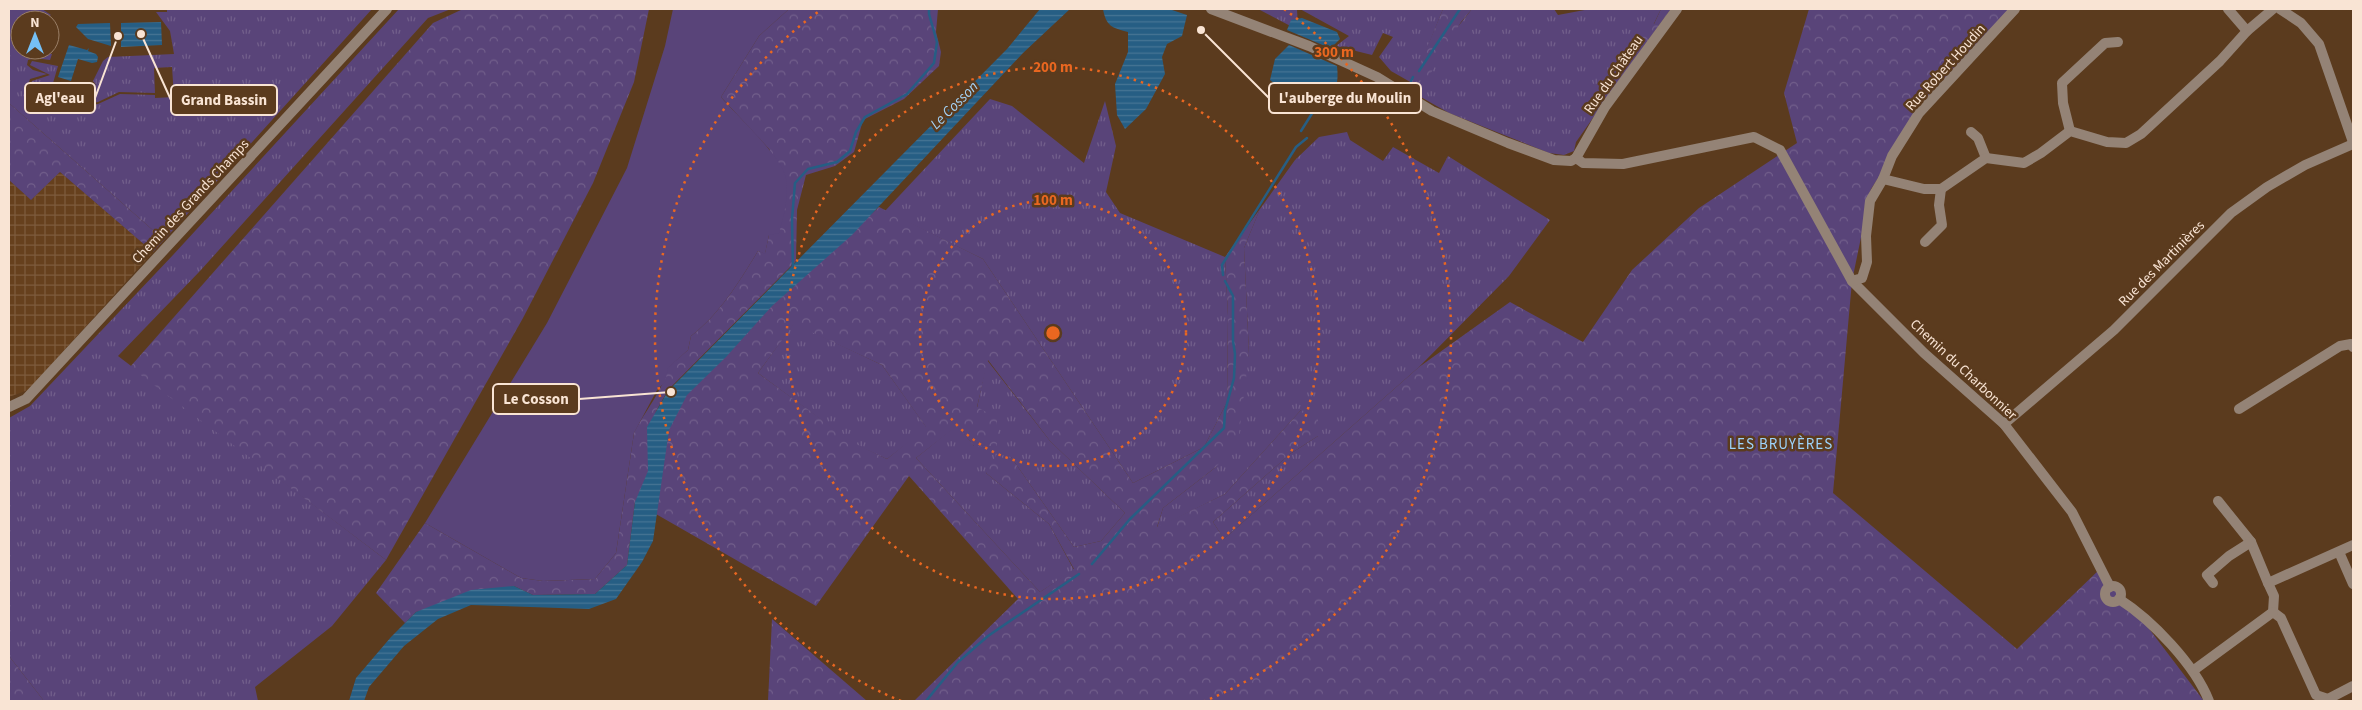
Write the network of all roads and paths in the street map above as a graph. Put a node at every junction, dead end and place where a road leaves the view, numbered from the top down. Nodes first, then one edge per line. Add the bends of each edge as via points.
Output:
1 (387, 9) edge
2 (1211, 9) edge
3 (1677, 9) edge
4 (2015, 9) edge
5 (2228, 9) edge
6 (2272, 9) edge
7 (2280, 9) edge
8 (2247, 31) junction
9 (2118, 42) dead end
10 (2070, 131) junction
11 (1970, 132) dead end
12 (2353, 143) edge
13 (1576, 158) junction
14 (1986, 158) junction
15 (1883, 179) junction
16 (1942, 189) junction
17 (1925, 242) dead end
18 (1852, 281) junction
19 (2353, 347) edge
20 (9, 407) edge
21 (2239, 408) dead end
22 (2004, 424) junction
23 (2218, 501) dead end
24 (2251, 542) junction
25 (2353, 546) edge
26 (2339, 552) junction
27 (2213, 583) dead end
28 (2268, 583) junction
29 (2353, 584) edge
30 (2273, 612) junction
31 (2194, 670) junction
32 (2353, 686) edge
33 (2209, 701) edge

1 - 20 street, Chemin des Grands Champs via 26,399
2 - 13 street, Chemin du Charbonnier via 1309,46 1377,77 1432,111 1508,143 1554,160
3 - 13 street, Rue du Château via 1605,107
4 - 15 street, Rue Robert Houdin via 1919,113 1892,156
5 - 8 street
6 - 8 street
7 - 12 street via 2301,23 2319,44
8 - 10 street via 2220,61 2141,134 2126,143 2107,142
9 - 10 street via 2105,43 2062,83
10 - 14 street via 2024,163
11 - 14 street via 1978,138
12 - 22 street, Rue des Martinières via 2267,187 2231,213 2133,312
13 - 18 street, Chemin du Charbonnier via 1582,163 1623,164 1754,137 1780,150
14 - 16 street
15 - 16 street via 1924,189
15 - 18 street, Rue Robert Houdin via 1870,201 1862,278
16 - 17 street via 1939,205 1942,225
18 - 22 street, Chemin du Charbonnier via 1924,353
19 - 21 street via 2351,344 2340,346
22 - 31 street, Chemin du Charbonnier via 2072,512 2110,587 2119,590 2119,599 2135,609
23 - 24 street
24 - 27 street via 2207,575
24 - 28 street
25 - 26 street
26 - 28 street
26 - 29 street
28 - 30 street via 2274,596
30 - 31 street
30 - 32 street via 2281,618 2316,695 2328,699
31 - 33 street

